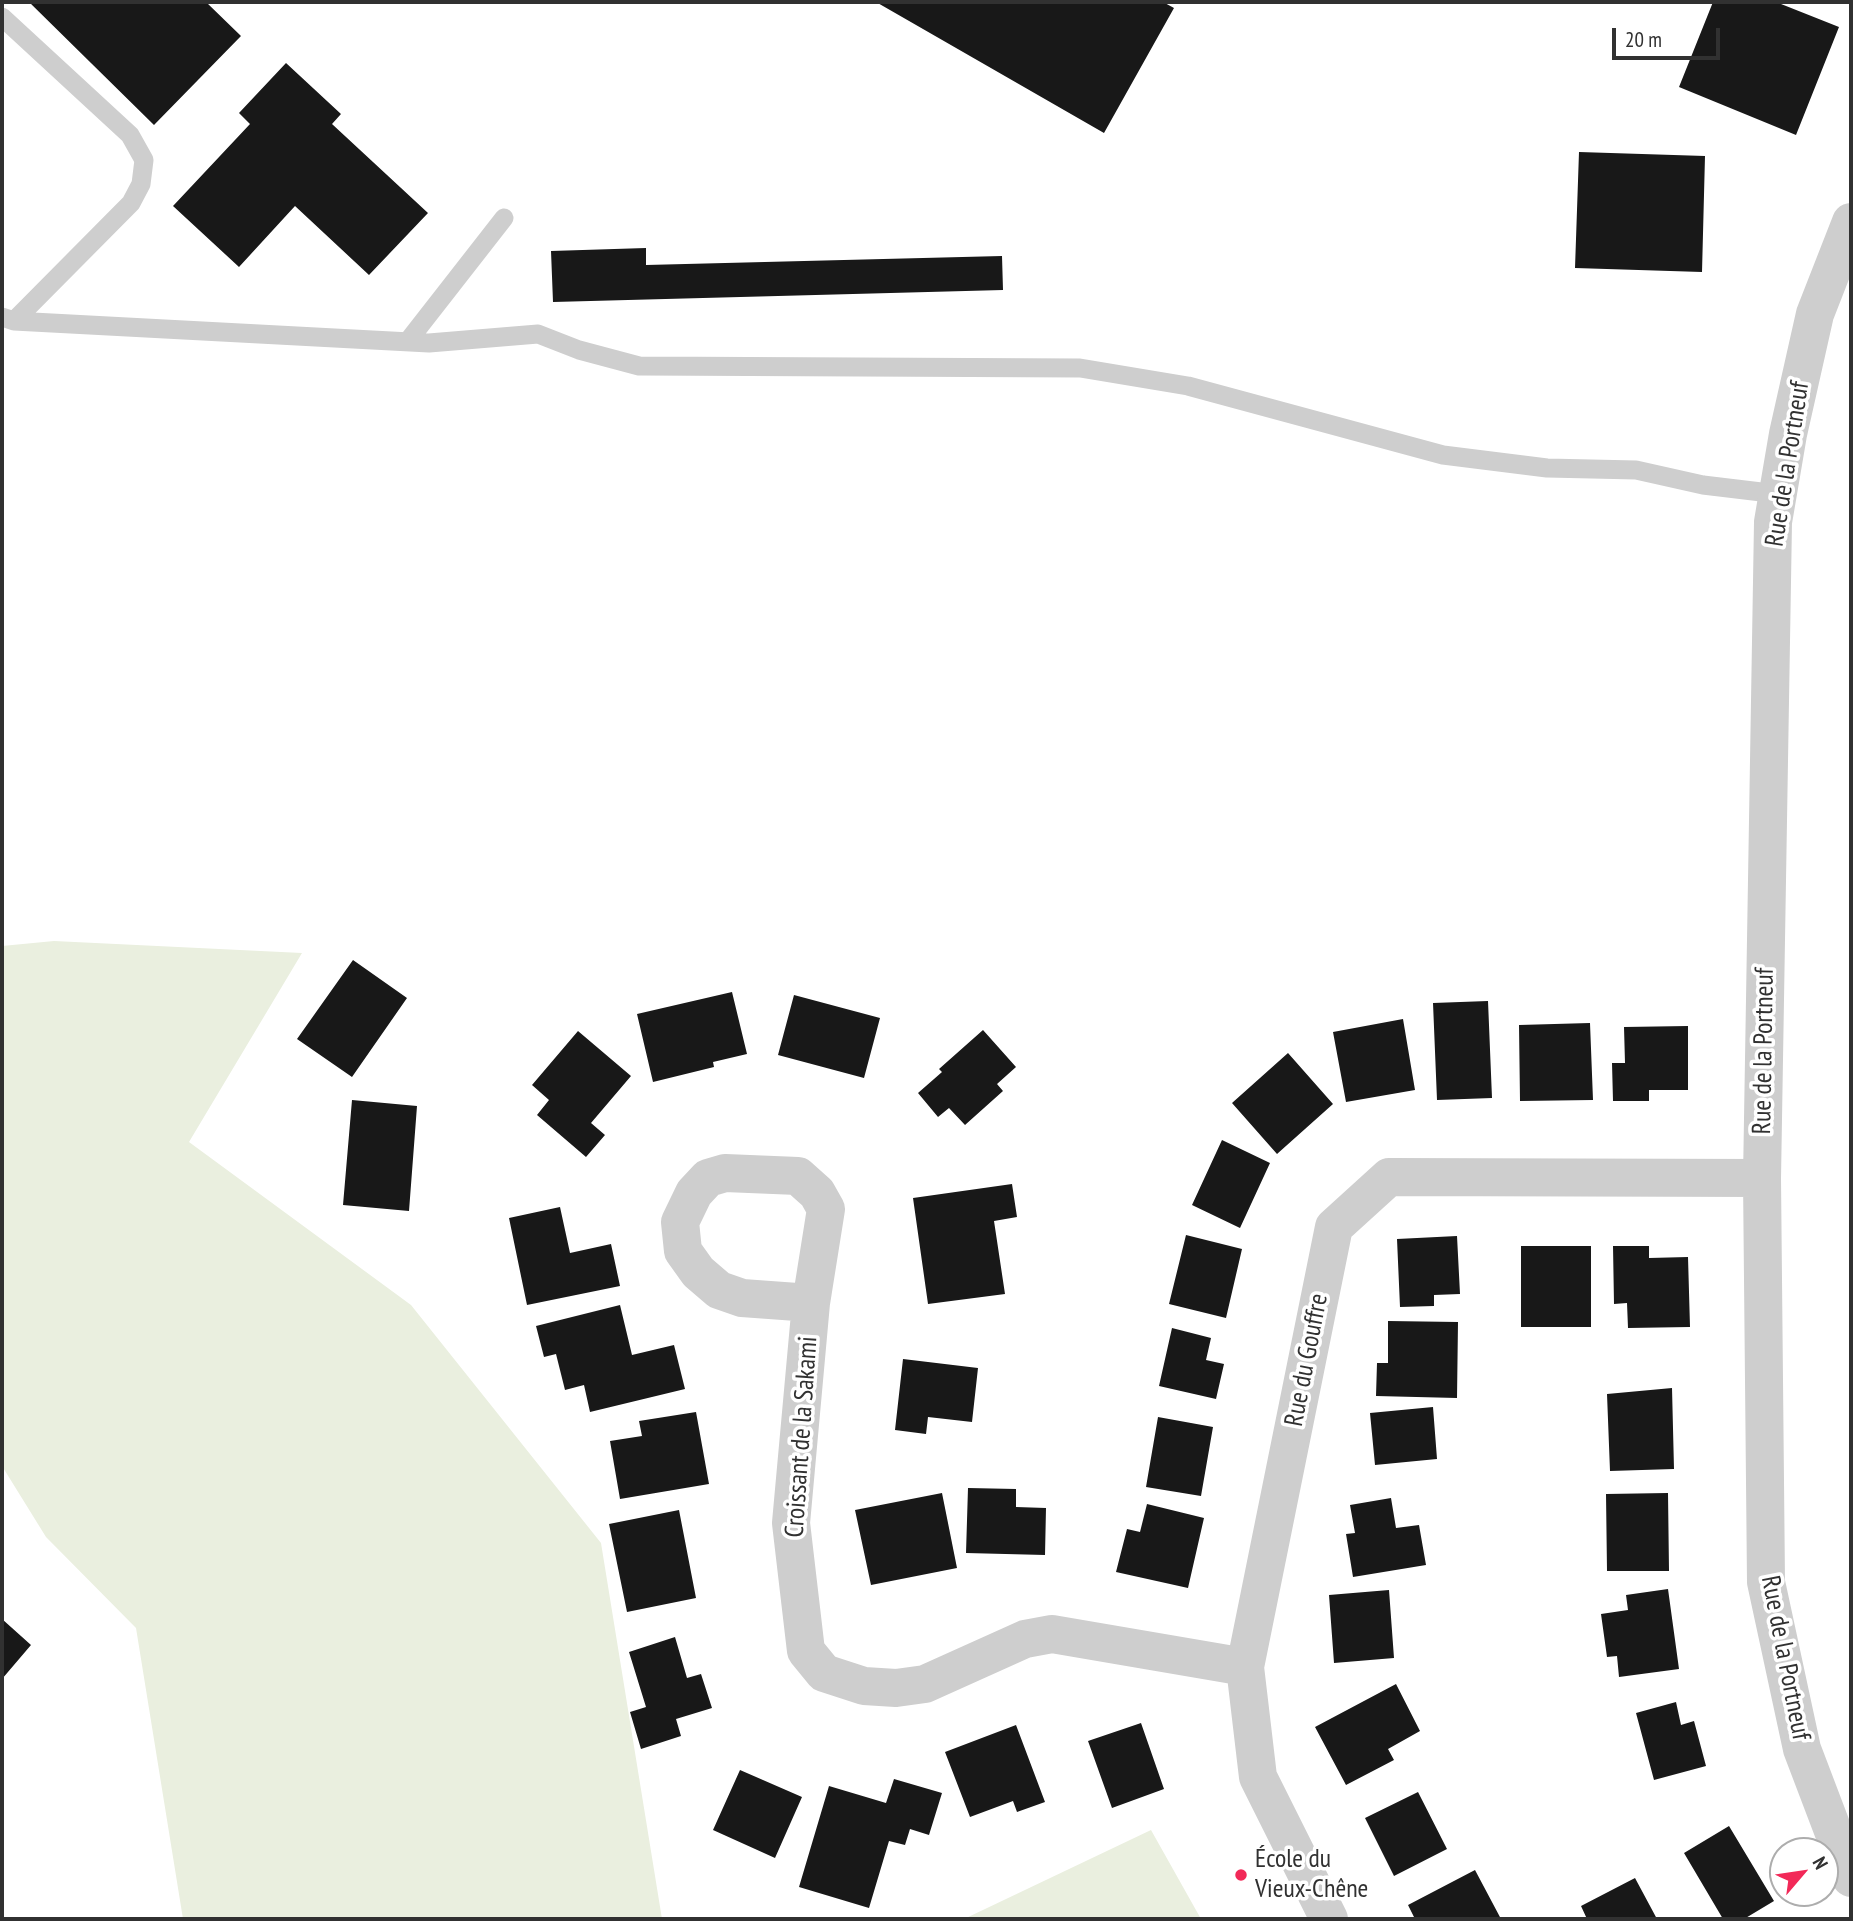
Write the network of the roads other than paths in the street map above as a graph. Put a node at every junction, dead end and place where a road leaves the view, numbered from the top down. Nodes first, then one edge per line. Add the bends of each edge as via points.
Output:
1 (2, 17) edge
2 (504, 218) dead end
3 (1851, 222) edge
4 (8, 319) edge
5 (408, 341) junction
6 (1778, 494) junction
7 (1762, 1178) junction
8 (811, 1303) dead end
9 (1245, 1667) junction
10 (1851, 1878) edge
11 (1329, 1919) edge

1 - 4 lane via 130,135 144,160 141,184 131,202
2 - 5 lane
3 - 6 street, Rue de la Portneuf via 1815,314
4 - 5 lane
5 - 6 lane via 538,334 639,366 1080,368 1188,386 1443,455 1547,468 1636,470 1703,485
6 - 7 street, Rue de la Portneuf via 1773,522
7 - 9 street, Rue du Gouffre via 1389,1177 1334,1227
7 - 10 street, Rue de la Portneuf via 1766,1582 1802,1749
8 - 9 street, Croissant de la Sakami via 791,1523 806,1651 824,1673 864,1686 925,1684 1025,1639 1052,1633
9 - 11 street, Rue du Gouffre via 1258,1777

